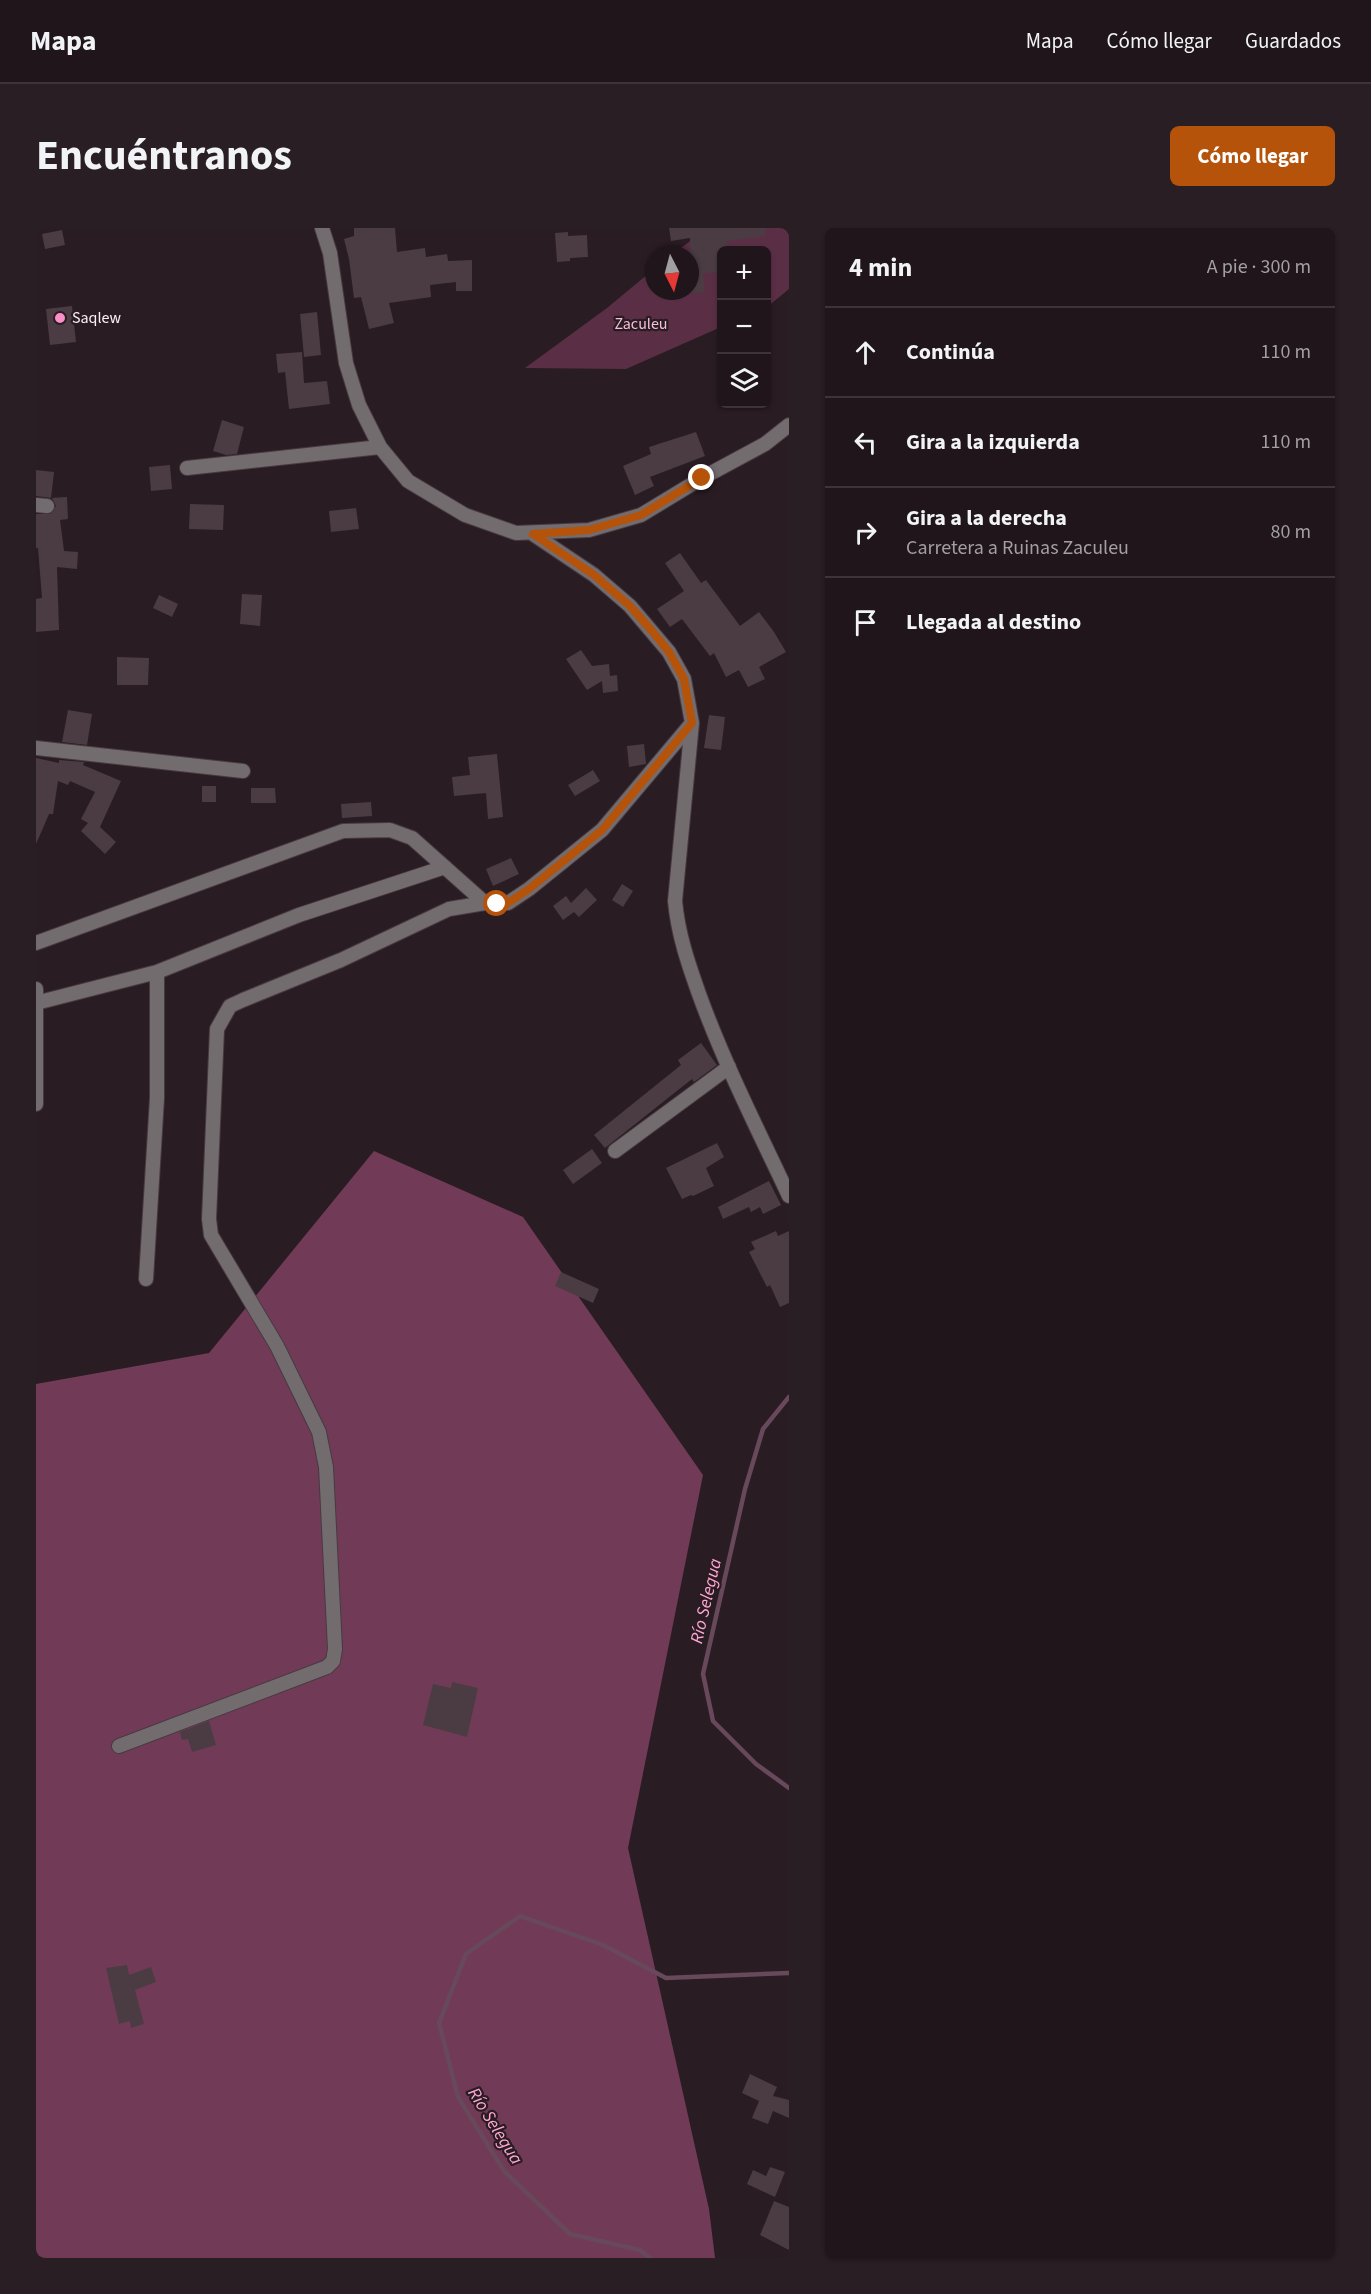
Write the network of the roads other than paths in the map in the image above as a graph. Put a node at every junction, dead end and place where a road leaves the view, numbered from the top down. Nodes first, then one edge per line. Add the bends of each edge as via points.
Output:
1 (322, 228) edge
2 (789, 425) edge
3 (380, 447) junction
4 (187, 468) dead end
5 (533, 534) junction
6 (692, 723) junction
7 (36, 748) edge
8 (243, 771) dead end
9 (445, 867) junction
10 (485, 903) junction
11 (36, 943) edge
12 (157, 972) junction
13 (36, 989) edge
14 (36, 1003) edge
15 (729, 1067) junction
16 (36, 1104) edge
17 (615, 1152) dead end
18 (789, 1196) edge
19 (146, 1279) dead end
20 (119, 1746) dead end

1 - 3 street via 330,253 346,363 359,405
2 - 5 street via 765,444 641,515 589,530
3 - 4 street
3 - 5 street via 408,481 465,515 516,533
5 - 6 street via 594,575 652,631 684,679
6 - 10 street via 602,830 508,903
6 - 15 street via 675,901 677,924
7 - 8 street
9 - 10 street
9 - 11 street via 412,838 390,830 343,831
9 - 12 street via 299,915
10 - 20 street via 449,909 230,1006 217,1029 209,1219 212,1235 277,1346 319,1432 326,1467 335,1649 333,1661 327,1667
12 - 14 street
12 - 19 street via 157,1098
13 - 14 street
14 - 16 street
15 - 17 street
15 - 18 street

